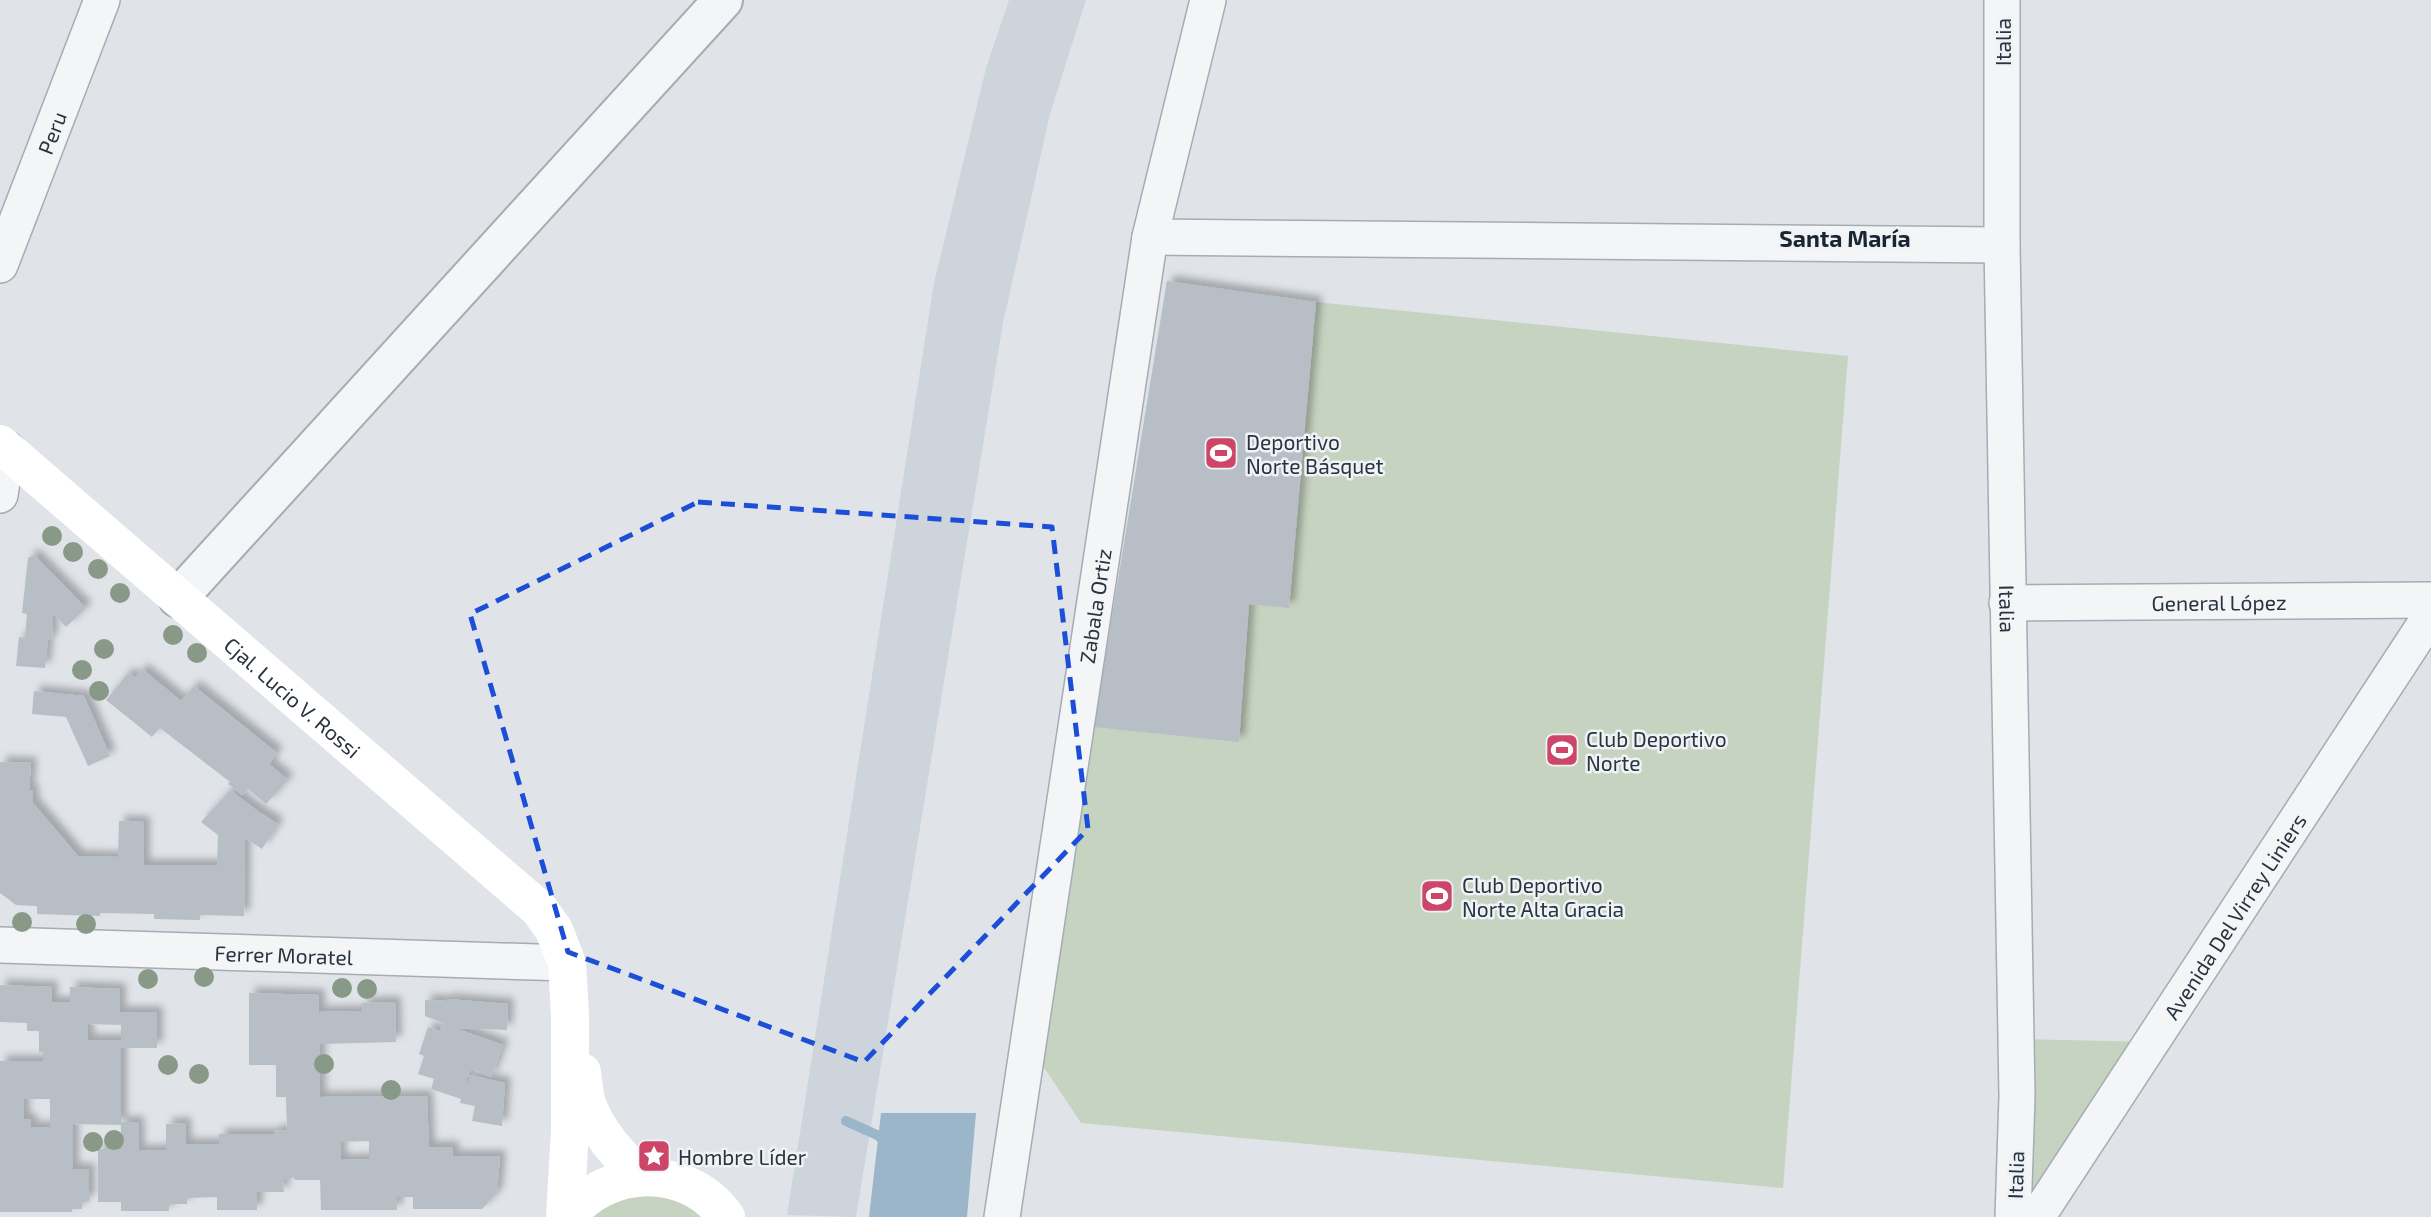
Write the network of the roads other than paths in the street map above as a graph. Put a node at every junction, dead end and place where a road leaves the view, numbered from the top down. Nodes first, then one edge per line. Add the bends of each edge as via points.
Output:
1 (102, 0) edge
2 (723, 0) edge
3 (1208, 0) edge
4 (2002, 0) edge
5 (1150, 237) junction
6 (2002, 245) junction
7 (0, 265) edge
8 (4, 447) edge
9 (0, 495) edge
10 (178, 598) junction
11 (2431, 600) edge
12 (2007, 603) junction
13 (2431, 615) edge
14 (0, 945) edge
15 (567, 962) junction
16 (570, 1016) junction
17 (641, 1177) junction
18 (566, 1217) edge
19 (726, 1217) edge
20 (1002, 1217) edge
21 (2013, 1217) edge
22 (2037, 1217) edge

1 - 7 street, Peru
2 - 10 street
3 - 5 street, Zabala Ortiz
4 - 6 street, Italia
5 - 6 street
5 - 20 street, Zabala Ortiz
6 - 12 street, Italia
8 - 9 street
8 - 10 main road, Cjal. Lucio V. Rossi
10 - 15 main road, Cjal. Lucio V. Rossi via 539,909
11 - 12 street, General López
12 - 21 street, Italia via 2017,1096
13 - 22 street, Avenida Del Virrey Liniers
14 - 15 street, Ferrer Moratel
15 - 16 main road, Cjal. Lucio V. Rossi
16 - 17 main road via 587,1101 613,1148
16 - 18 main road
17 - 18 main road via 598,1189
17 - 19 main road via 686,1185 712,1201

